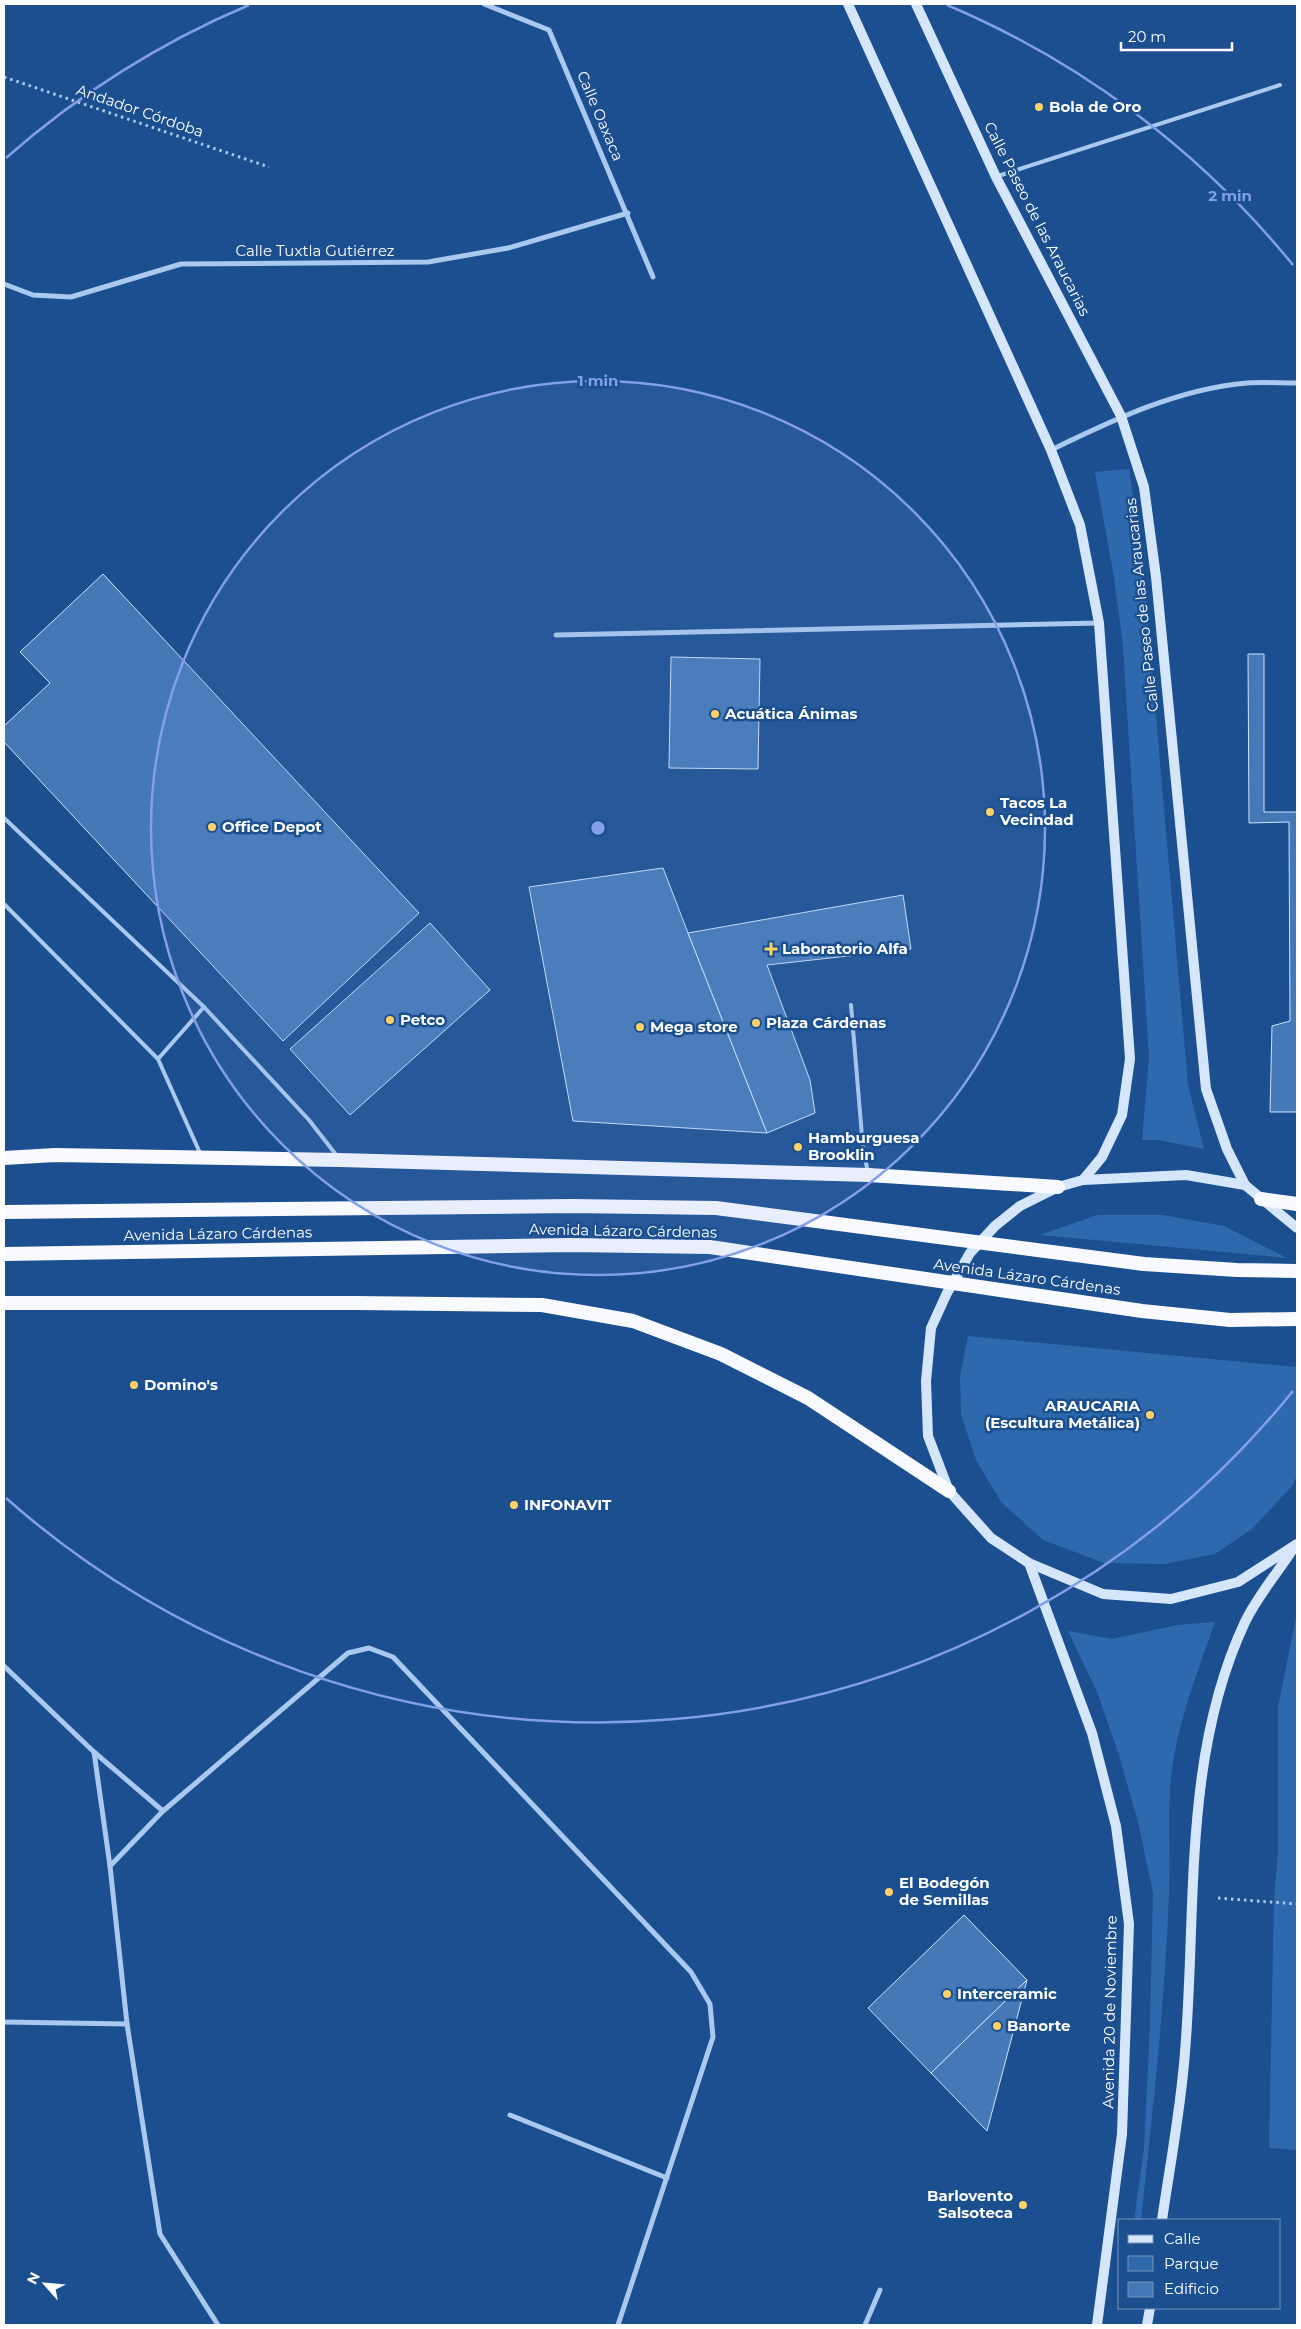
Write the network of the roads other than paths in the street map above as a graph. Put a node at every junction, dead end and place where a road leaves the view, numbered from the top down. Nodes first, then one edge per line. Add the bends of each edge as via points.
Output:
1 (484, 4) edge
2 (848, 4) edge
3 (916, 4) edge
4 (1280, 85) dead end
5 (996, 177) junction
6 (628, 213) junction
7 (653, 277) dead end
8 (4, 284) edge
9 (1297, 383) edge
10 (1121, 416) junction
11 (1051, 450) junction
12 (1099, 623) junction
13 (556, 635) dead end
14 (4, 818) edge
15 (4, 904) edge
16 (851, 1005) dead end
17 (204, 1006) junction
18 (158, 1058) junction
19 (201, 1156) junction
20 (4, 1158) edge
21 (340, 1160) junction
22 (869, 1175) junction
23 (1083, 1180) junction
24 (1245, 1185) junction
25 (1058, 1187) junction
26 (1262, 1198) junction
27 (1297, 1204) edge
28 (4, 1212) edge
29 (1297, 1228) edge
30 (4, 1254) edge
31 (1297, 1271) edge
32 (4, 1303) edge
33 (1297, 1319) edge
34 (949, 1491) junction
35 (1296, 1545) edge
36 (1029, 1563) junction
37 (4, 1666) edge
38 (94, 1752) junction
39 (163, 1811) junction
40 (110, 1866) junction
41 (4, 2022) edge
42 (127, 2024) junction
43 (510, 2115) dead end
44 (667, 2178) junction
45 (1162, 2219) edge
46 (880, 2290) dead end
47 (1150, 2309) edge
48 (218, 2325) edge
49 (618, 2325) edge
50 (865, 2325) edge
51 (1097, 2325) edge
52 (1147, 2325) edge

1 - 6 street, Calle Oaxaca via 549,30
2 - 11 main road
3 - 5 main road, Calle Paseo de las Araucarias
4 - 5 lane
5 - 10 main road, Calle Paseo de las Araucarias
6 - 7 street, Calle Oaxaca
6 - 8 street, Calle Tuxtla Gutiérrez via 508,248 428,262 181,264 71,297 33,295
9 - 10 street via 1248,383 1199,390
10 - 11 street
10 - 24 main road, Calle Paseo de las Araucarias via 1144,487 1156,576 1206,1089 1227,1149
11 - 12 main road via 1080,525
12 - 13 street
12 - 23 main road via 1130,1059 1122,1115 1102,1156
14 - 17 lane
15 - 18 lane
16 - 22 lane via 863,1148
17 - 18 lane
17 - 21 lane via 309,1120
18 - 19 lane
19 - 20 highway
19 - 21 highway
21 - 22 highway
22 - 25 highway
23 - 24 main road via 1186,1175
23 - 25 main road
24 - 26 main road
25 - 34 main road via 1020,1206 995,1226 970,1253 931,1328 926,1381 928,1436
26 - 27 highway
26 - 29 main road
28 - 31 highway, Avenida Lázaro Cárdenas via 551,1206 716,1208 1144,1264
30 - 33 highway, Avenida Lázaro Cárdenas via 570,1244 710,1247 1142,1311 1230,1320
32 - 34 highway via 542,1305 632,1321 721,1354 808,1398
34 - 36 main road via 991,1538
35 - 36 main road via 1238,1582 1171,1599 1103,1594
35 - 45 main road via 1246,1620 1223,1681 1206,1755 1195,1836 1185,2053
36 - 51 main road, Avenida 20 de Noviembre via 1092,1732 1116,1826 1129,1924 1122,2134
37 - 38 street
38 - 39 street
38 - 40 street
39 - 40 street
39 - 44 street via 348,1654 369,1648 392,1657 691,1972 710,2004 714,2037
40 - 42 street
41 - 42 street
42 - 48 street via 160,2234
43 - 44 street
44 - 49 street
46 - 50 street
47 - 52 main road

